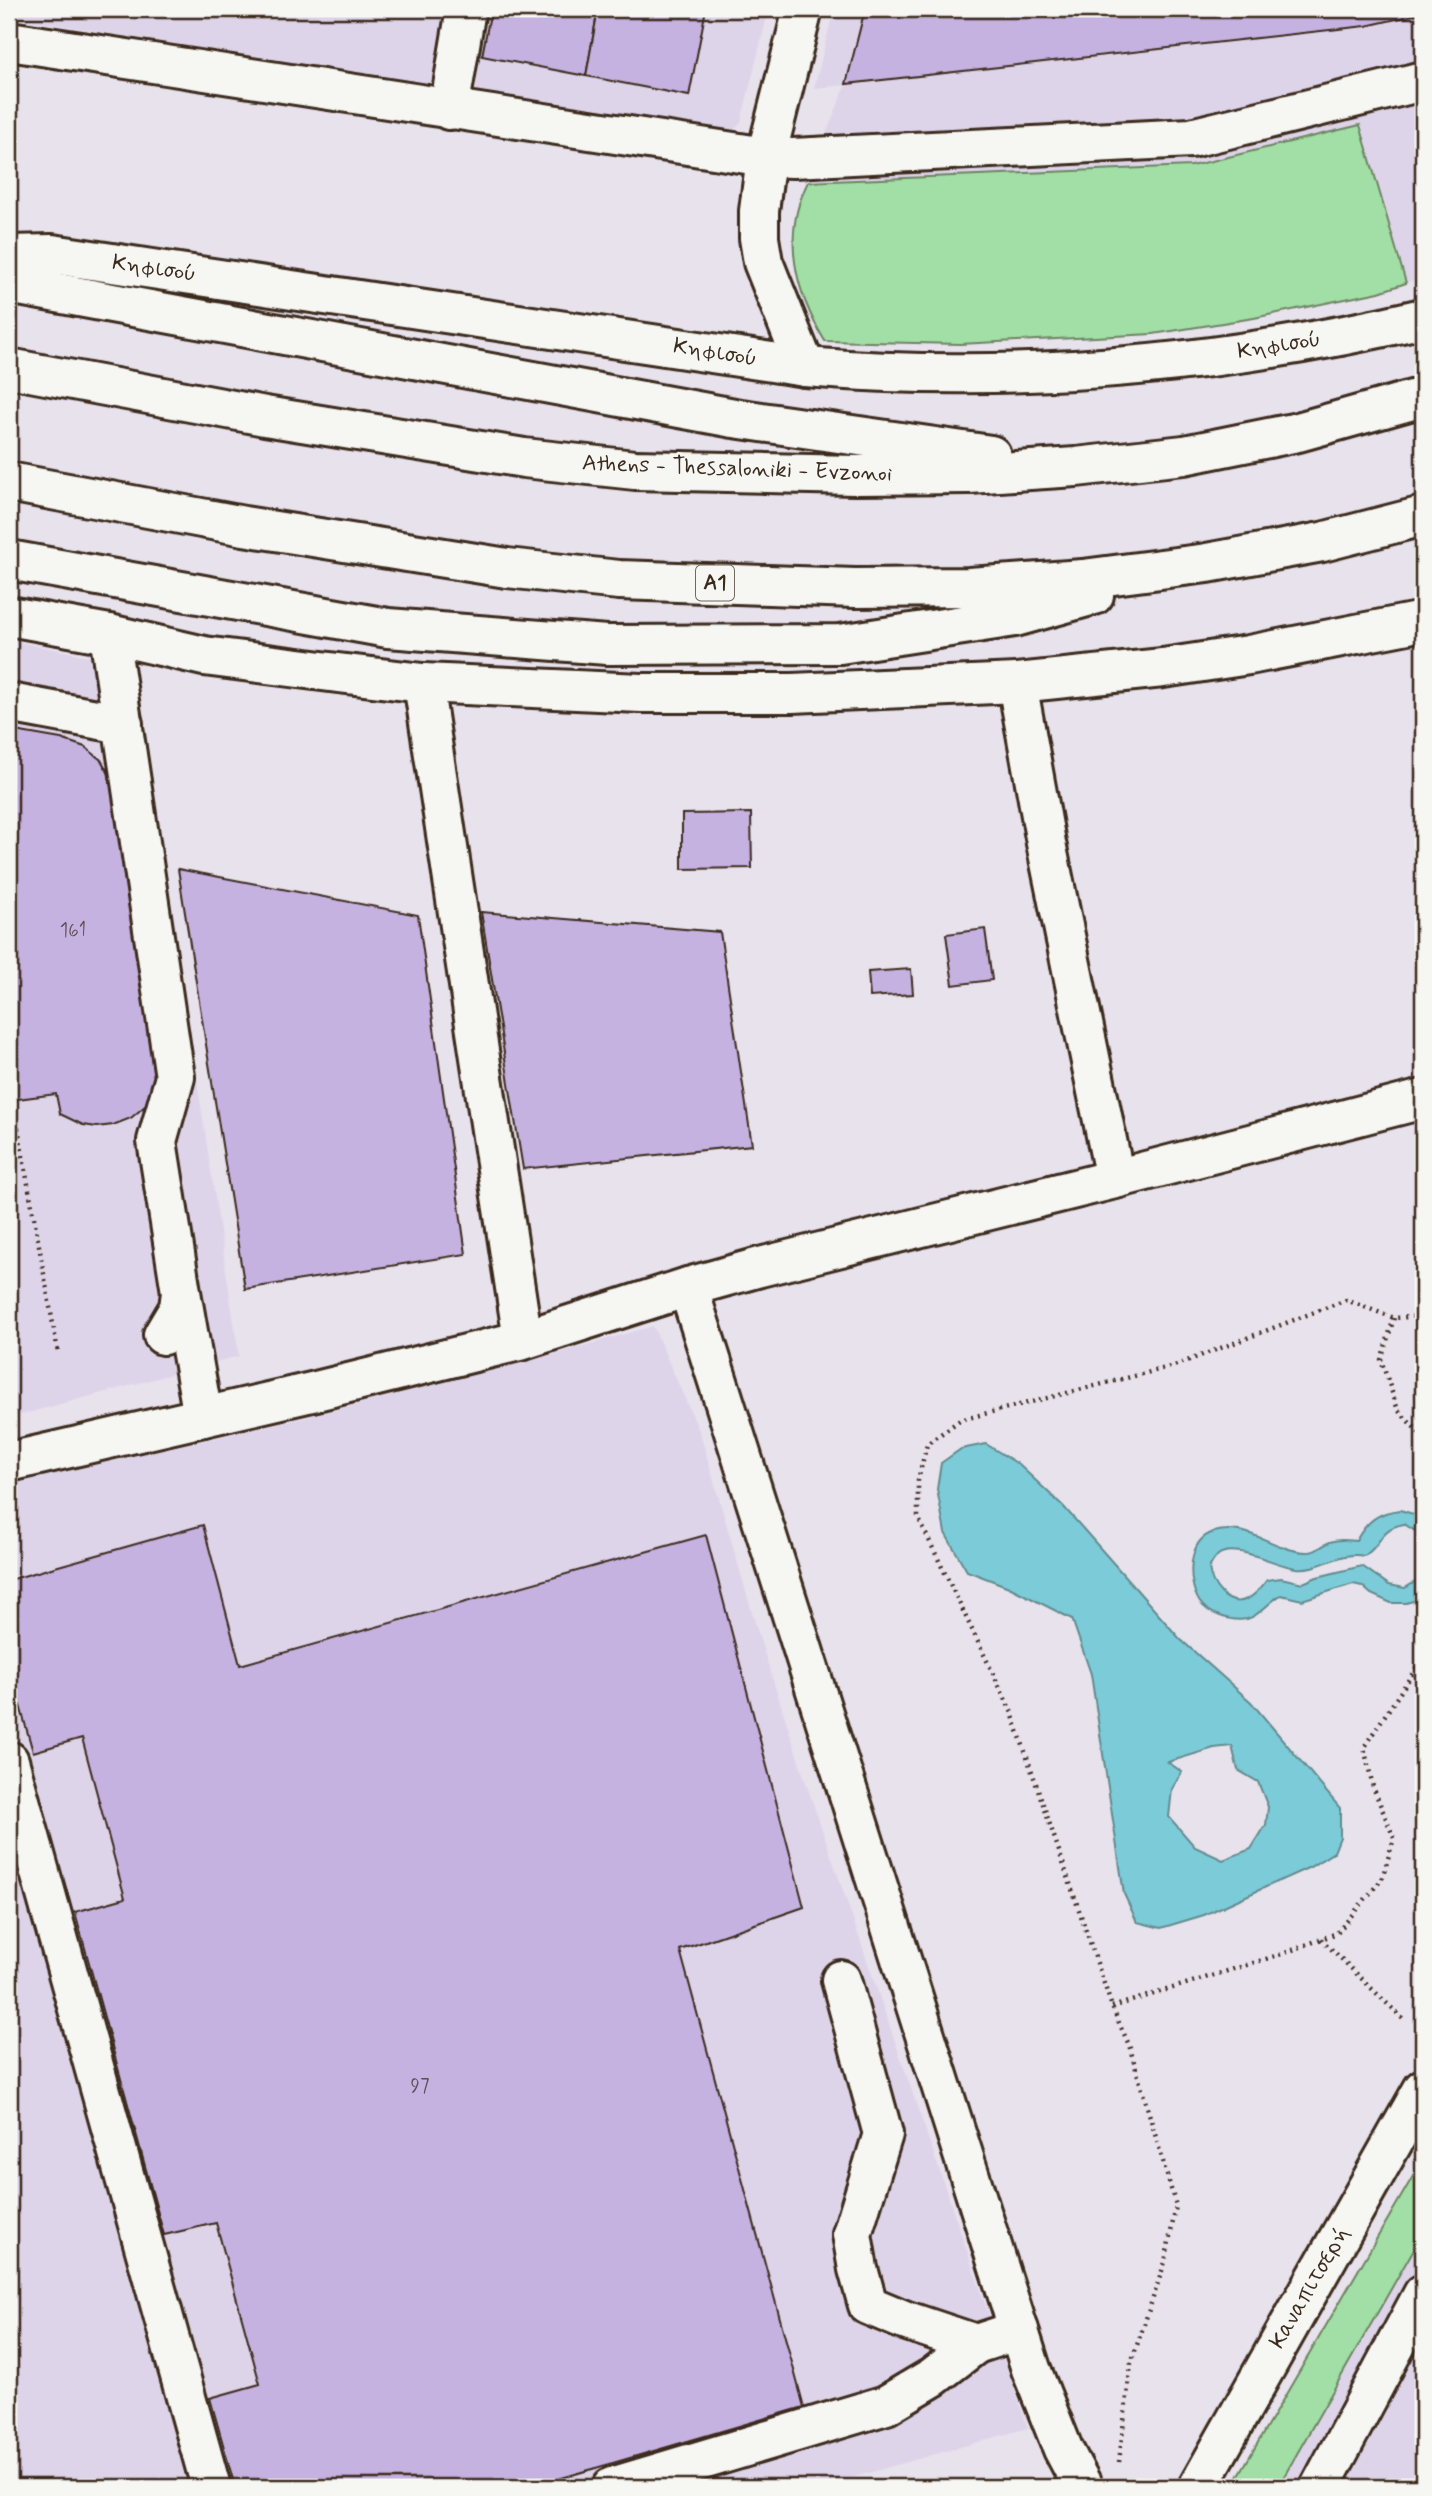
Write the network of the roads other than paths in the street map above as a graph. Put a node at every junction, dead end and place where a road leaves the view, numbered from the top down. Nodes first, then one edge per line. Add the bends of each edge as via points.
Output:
1 (466, 9) edge
2 (803, 9) edge
3 (9, 41) edge
4 (1423, 81) edge
5 (449, 110) junction
6 (766, 157) junction
7 (9, 255) edge
8 (9, 284) edge
9 (1423, 318) edge
10 (805, 367) junction
11 (9, 369) edge
12 (1423, 397) edge
13 (1076, 467) junction
14 (9, 482) edge
15 (1423, 516) edge
16 (9, 560) edge
17 (1207, 564) junction
18 (9, 616) edge
19 (1423, 621) edge
20 (110, 634) junction
21 (423, 683) junction
22 (1017, 683) junction
23 (9, 703) edge
24 (123, 724) junction
25 (1423, 1099) edge
26 (1115, 1179) junction
27 (688, 1287) junction
28 (181, 1292) junction
29 (163, 1335) dead end
30 (523, 1340) junction
31 (203, 1417) junction
32 (9, 1462) edge
33 (9, 1761) edge
34 (841, 1980) dead end
35 (1423, 2089) edge
36 (1423, 2294) edge
37 (1019, 2330) junction
38 (976, 2344) junction
39 (211, 2487) edge
40 (612, 2487) edge
41 (1083, 2487) edge
42 (1198, 2487) edge
43 (1320, 2487) edge

1 - 5 main road
2 - 6 main road
3 - 5 main road
4 - 6 main road via 1191,138
5 - 6 main road
6 - 10 main road via 759,211 761,250
7 - 10 main road, Κηφισού via 52,254
8 - 13 main road via 734,418
9 - 10 main road, Κηφισού via 1266,350 1122,368 941,373
11 - 13 main road, Athens - Thessaloniki - Evzonoi via 524,458 635,470 867,475
12 - 13 main road, Athens - Thessaloniki - Evzonoi via 1298,432 1184,455
14 - 17 main road, Α1 via 244,526 507,568 619,580 969,587
15 - 17 main road, Α1
16 - 17 main road via 388,628 607,645 840,644 1015,617
18 - 20 main road
19 - 22 main road via 1249,655
20 - 21 main road via 204,656
20 - 24 main road
21 - 22 main road via 641,693 792,693
21 - 30 main road
22 - 26 main road
23 - 24 main road
24 - 28 main road via 175,1077 157,1141
25 - 26 main road
26 - 27 main road
27 - 30 main road
27 - 37 main road
28 - 29 main road via 179,1308
28 - 31 main road
30 - 31 main road
31 - 32 main road
33 - 39 main road
34 - 38 main road via 883,2134 852,2234 868,2305
35 - 42 main road, Καναπιτσερή
36 - 43 main road
37 - 38 main road
37 - 41 main road via 1058,2438
38 - 40 main road via 933,2378 886,2405

